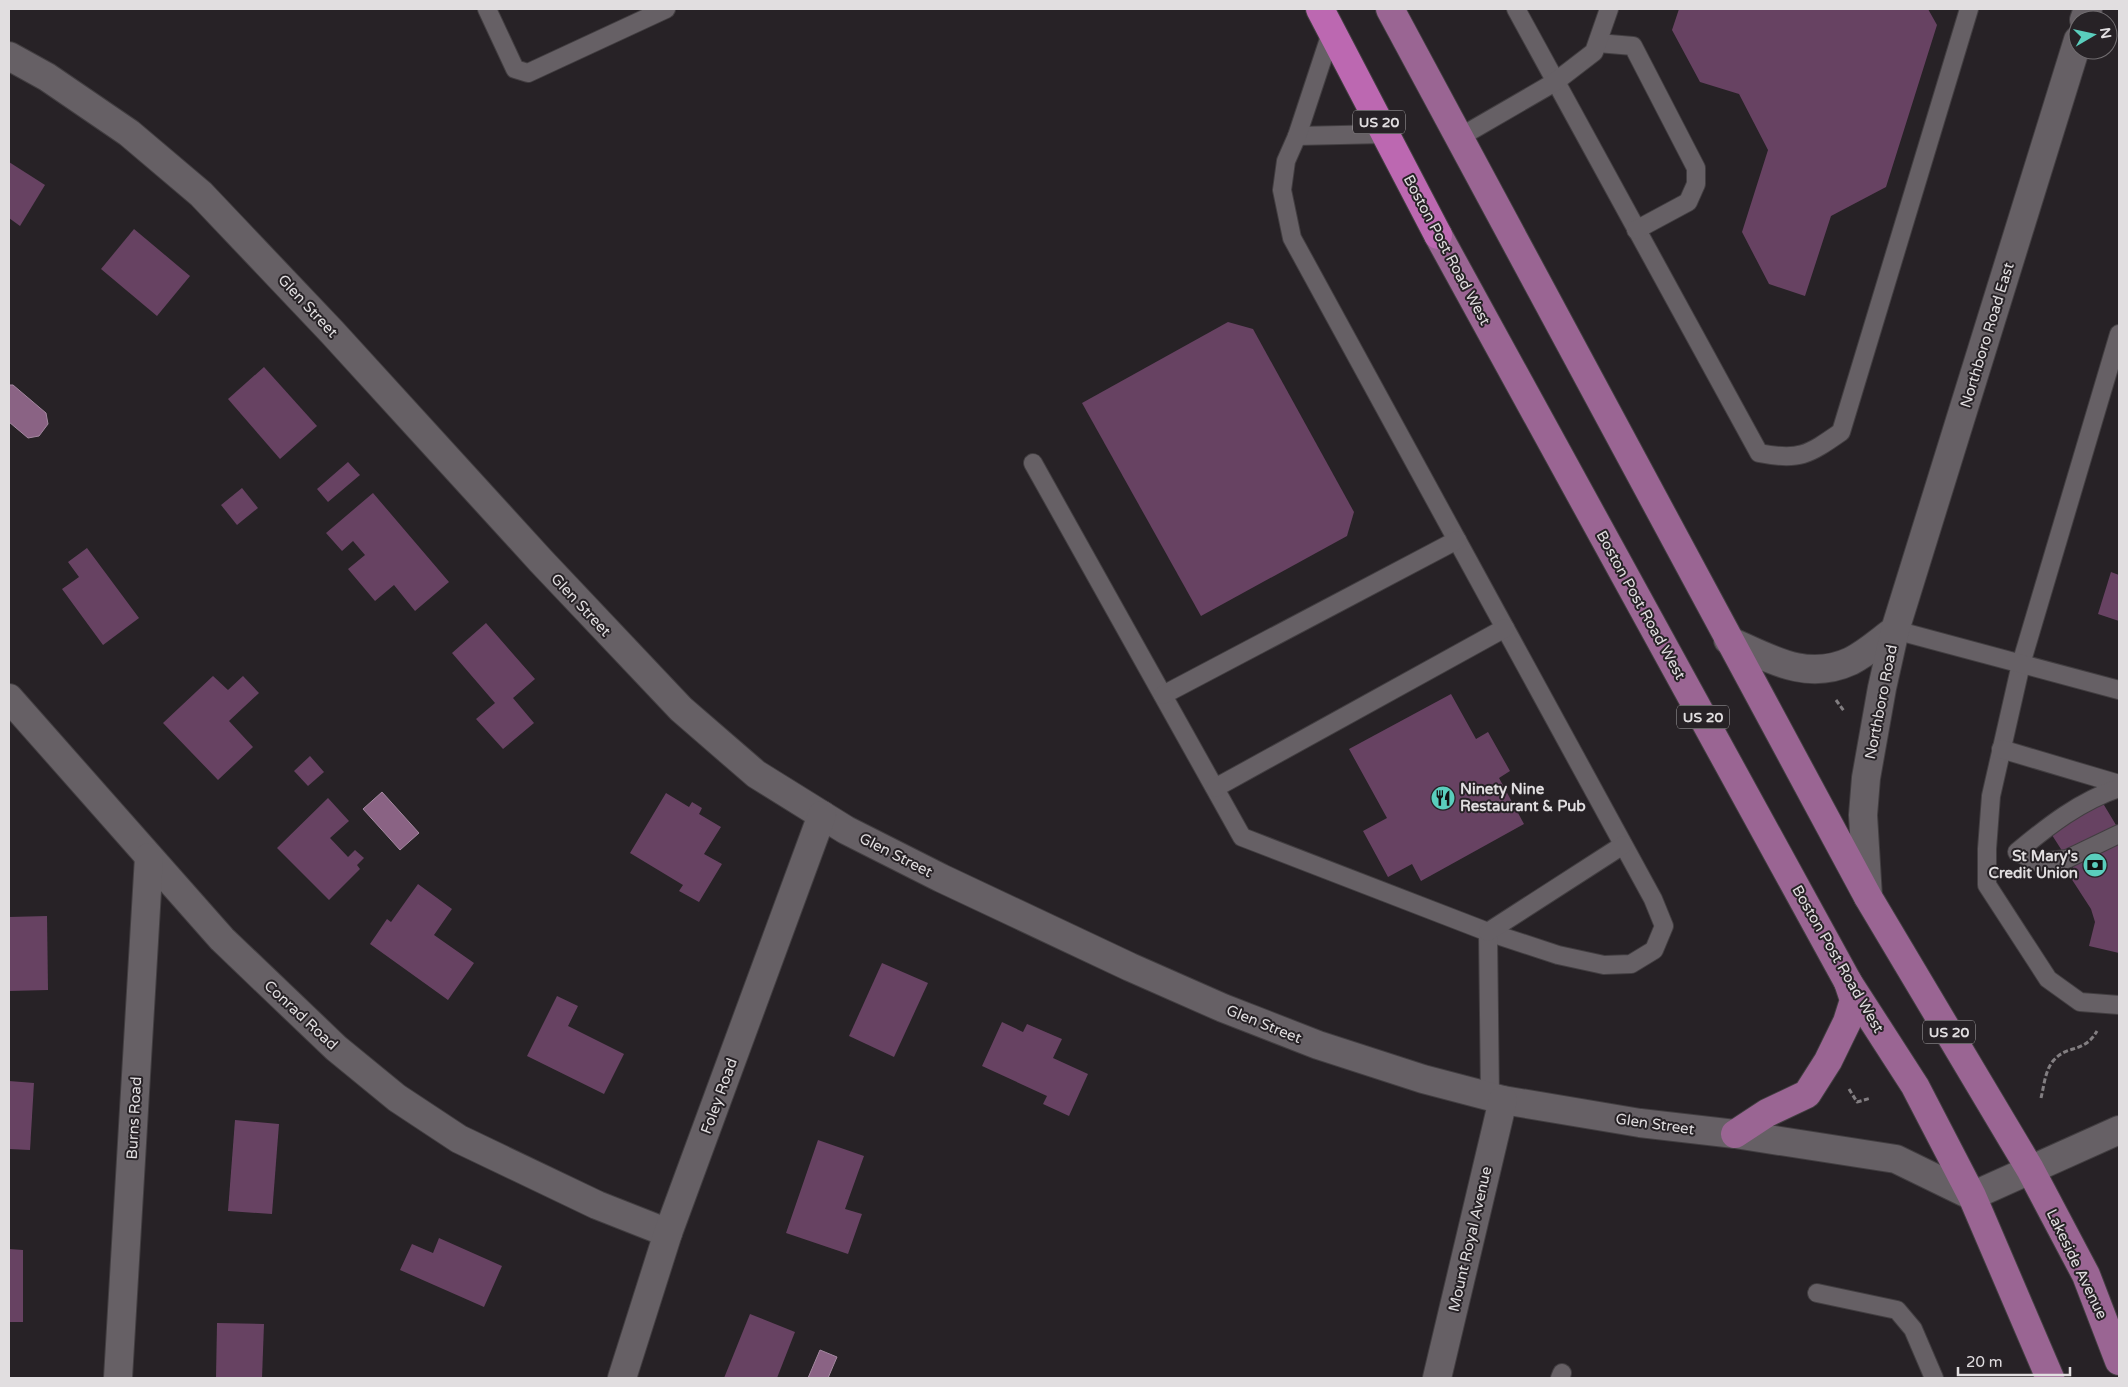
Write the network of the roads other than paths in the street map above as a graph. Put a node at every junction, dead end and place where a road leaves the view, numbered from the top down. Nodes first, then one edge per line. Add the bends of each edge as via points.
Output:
1 (487, 9) edge
2 (666, 9) edge
3 (1390, 9) edge
4 (1516, 9) edge
5 (1609, 9) edge
6 (1969, 9) edge
7 (1326, 20) edge
8 (1598, 43) junction
9 (9, 56) edge
10 (2072, 60) edge
11 (1555, 82) junction
12 (1386, 134) junction
13 (1297, 136) junction
14 (1460, 137) junction
15 (1636, 230) junction
16 (1438, 235) joint
17 (2119, 334) edge
18 (1033, 463) dead end
19 (1457, 540) junction
20 (1505, 628) junction
21 (1895, 630) junction
22 (1728, 640) junction
23 (2021, 664) junction
24 (2119, 690) edge
25 (1163, 695) junction
26 (9, 698) edge
27 (2001, 749) junction
28 (2119, 786) edge
29 (1214, 788) junction
30 (822, 815) junction
31 (2119, 834) edge
32 (1623, 845) junction
33 (149, 857) junction
34 (1868, 897) junction
35 (1488, 932) junction
36 (1848, 982) junction
37 (2119, 1005) edge
38 (1497, 1098) junction
39 (2119, 1130) edge
40 (1735, 1134) junction
41 (2030, 1168) junction
42 (1972, 1196) junction
43 (668, 1233) junction
44 (1817, 1293) dead end
45 (2119, 1361) edge
46 (118, 1378) edge
47 (622, 1378) edge
48 (1437, 1378) edge
49 (1934, 1378) edge
50 (2050, 1378) edge

1 - 2 lane via 514,69 528,73
3 - 14 main road, US 20
4 - 11 lane
5 - 8 lane
6 - 15 lane via 1841,432 1814,451 1785,458 1759,453
7 - 12 highway, Boston Post Road West / US 20
7 - 13 lane
8 - 11 lane via 1594,52
8 - 15 lane via 1633,46 1696,168 1696,184 1688,202
9 - 30 street, Glen Street via 129,133 201,194 681,709 756,774
10 - 21 street, Northboro Road East
11 - 14 lane
11 - 15 lane
12 - 13 lane
12 - 16 highway, Boston Post Road West / US 20
13 - 19 lane via 1286,160 1282,190 1292,238
14 - 22 main road, US 20
16 - 36 main road, Boston Post Road West / US 20
17 - 23 lane
18 - 25 lane
19 - 20 lane
19 - 25 lane
20 - 29 lane
20 - 32 lane
21 - 22 street, Northboro Road via 1852,660 1836,666 1804,670 1785,666
21 - 23 lane
21 - 34 street, Northboro Road via 1882,688 1863,815
22 - 34 main road, US 20
23 - 24 lane
23 - 27 lane
25 - 29 lane
26 - 33 street, Conrad Road
27 - 28 lane
27 - 37 lane via 1991,796 1987,885 2048,979 2080,1002
28 - 31 lane via 2098,795 2047,827 2017,852 2038,862 2067,860
29 - 35 lane via 1242,837
30 - 38 street, Glen Street via 941,878 1223,1008 1318,1046
30 - 43 street, Foley Road
32 - 35 lane
32 - 35 lane via 1664,926 1654,950 1631,964 1604,965
33 - 43 street, Conrad Road via 222,939 336,1048 397,1098 459,1140 597,1205
33 - 46 street, Burns Road
34 - 41 main road, US 20
35 - 38 lane
36 - 40 main road via 1854,1000 1847,1022 1807,1094 1767,1113
36 - 42 main road, Boston Post Road West / US 20 via 1915,1086
38 - 40 street, Glen Street via 1640,1123
38 - 48 street, Mount Royal Avenue
39 - 41 street
40 - 42 street, Glen Street via 1896,1159
41 - 42 street
41 - 45 main road, Lakeside Avenue / US 20 via 2086,1275
42 - 50 main road, US 20
43 - 47 street, Foley Road
44 - 49 lane via 1897,1310 1913,1328

